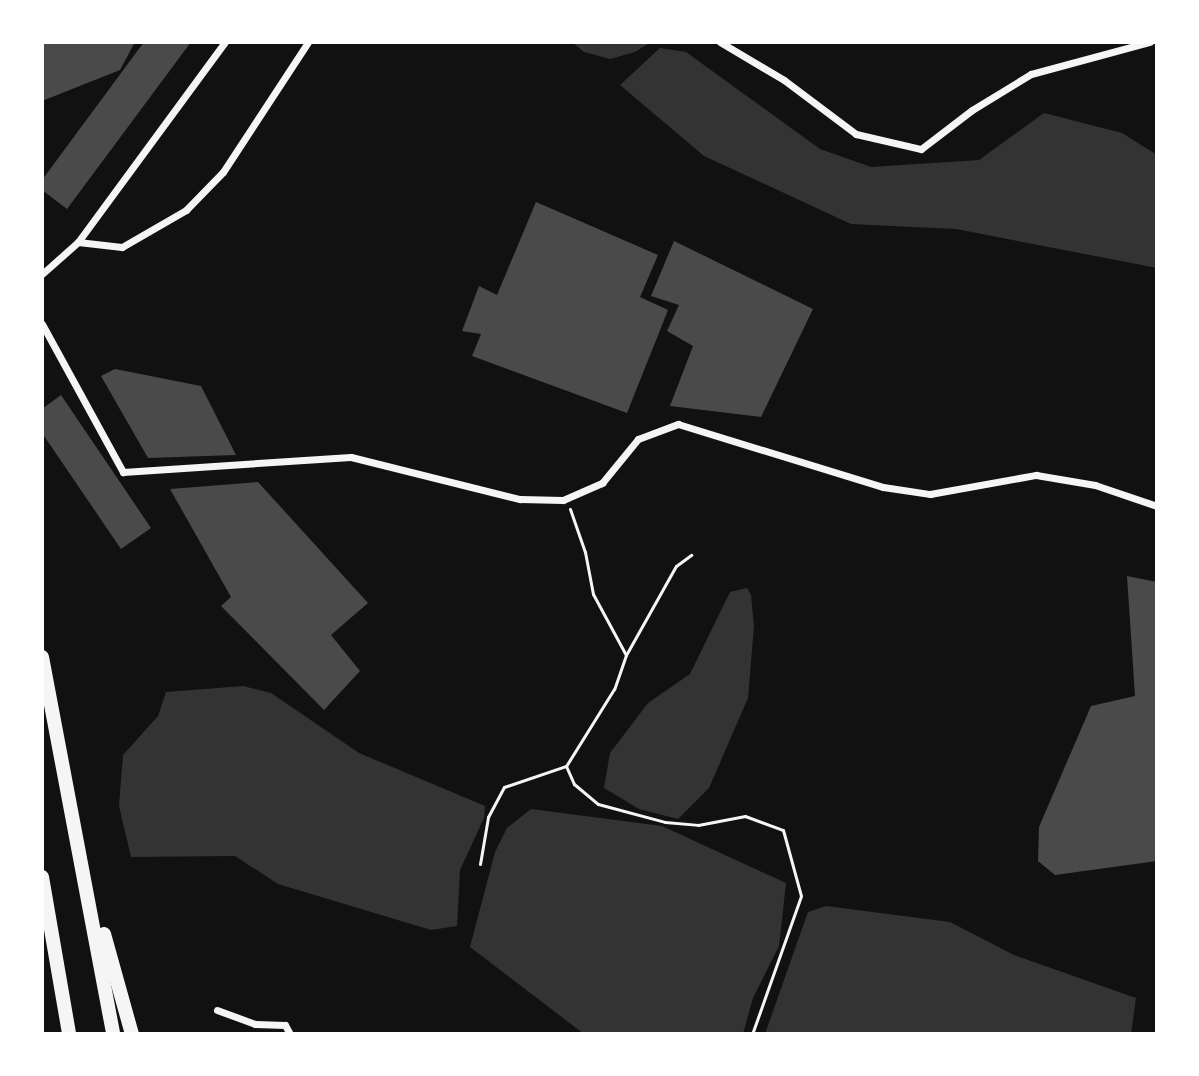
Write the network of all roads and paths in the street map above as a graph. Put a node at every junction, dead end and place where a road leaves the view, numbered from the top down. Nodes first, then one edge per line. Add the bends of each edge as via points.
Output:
1 (225, 42) edge
2 (308, 42) edge
3 (720, 42) edge
4 (1150, 42) edge
5 (78, 242) junction
6 (42, 274) edge
7 (42, 324) edge
8 (568, 497) junction
9 (1157, 506) edge
10 (691, 555) dead end
11 (626, 655) junction
12 (42, 657) edge
13 (566, 766) junction
14 (480, 864) dead end
15 (84, 869) junction
16 (42, 877) edge
17 (217, 1010) dead end
18 (67, 1034) edge
19 (113, 1034) edge
20 (132, 1034) edge
21 (290, 1034) edge
22 (752, 1034) edge

1 - 5 street
2 - 5 street via 223,172 186,210 122,247
3 - 4 street via 784,80 856,134 921,149 1031,74
5 - 6 street
7 - 8 street via 123,472 351,457 520,499
8 - 9 street via 602,483 638,439 678,424 883,487 930,494 1036,475 1095,485
8 - 11 path via 593,594
10 - 11 path via 676,566
11 - 13 path via 614,689
12 - 15 highway
13 - 14 path via 504,787 488,817
13 - 22 path via 574,784 598,804 698,825 745,816 783,830 801,896
15 - 19 highway
15 - 20 highway
16 - 18 highway
17 - 21 street via 255,1024 285,1025

